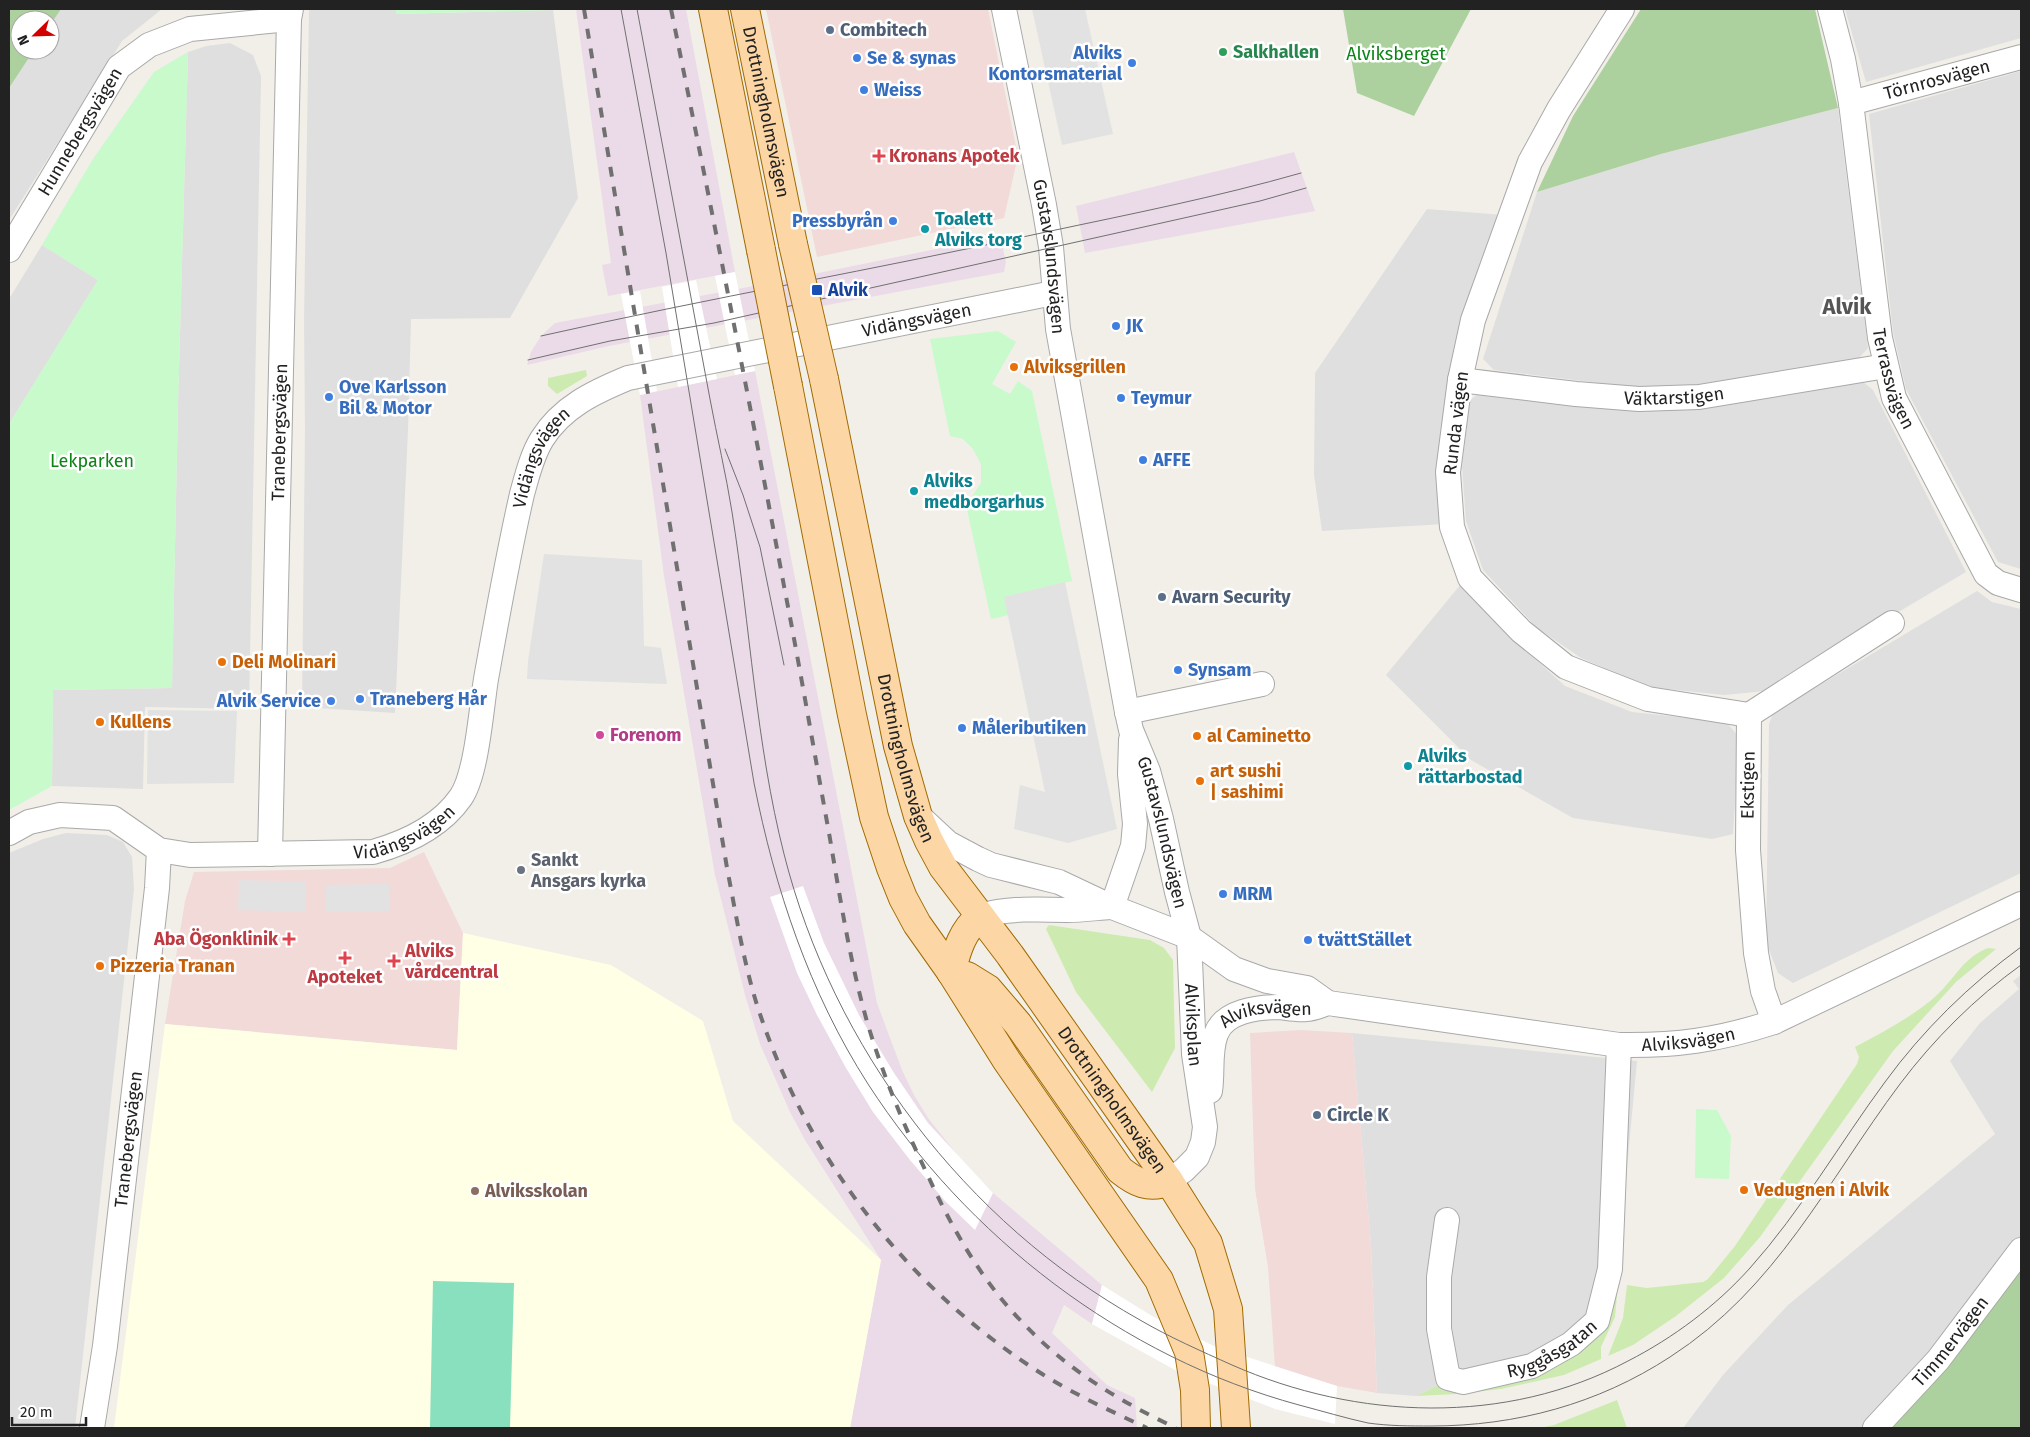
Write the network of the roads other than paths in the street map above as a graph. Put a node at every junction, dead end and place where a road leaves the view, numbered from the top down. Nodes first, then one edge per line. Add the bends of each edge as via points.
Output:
1 (713, 9) edge
2 (745, 9) edge
3 (1004, 9) edge
4 (1622, 9) edge
5 (1830, 9) edge
6 (290, 14) edge
7 (2021, 57) edge
8 (1851, 103) junction
9 (9, 250) edge
10 (1054, 293) junction
11 (1886, 366) junction
12 (1460, 380) junction
13 (2021, 590) edge
14 (1892, 623) dead end
15 (1262, 684) dead end
16 (1749, 715) junction
17 (1129, 721) junction
18 (918, 816) junction
19 (9, 833) edge
20 (159, 850) junction
21 (270, 854) junction
22 (2021, 904) edge
23 (1112, 907) junction
24 (980, 916) junction
25 (1189, 937) junction
26 (951, 972) junction
27 (1328, 1003) junction
28 (1774, 1022) junction
29 (1618, 1045) junction
30 (1205, 1127) junction
31 (1169, 1181) junction
32 (1447, 1220) dead end
33 (2021, 1250) edge
34 (92, 1428) edge
35 (1196, 1428) edge
36 (1236, 1428) edge
37 (1875, 1428) edge

1 - 26 main road, Drottningholmsvägen, bridge via 874,817 903,898
2 - 18 main road, Drottningholmsvägen, bridge via 898,746
3 - 10 street, Gustavslundsvägen via 1044,205
4 - 12 street, Runda vägen via 1530,162 1473,320
5 - 8 street, Terrassvägen
6 - 9 street, Hunnebergsvägen via 190,29 148,45 119,67
6 - 21 street, Tranebergsvägen
7 - 8 street, Törnrosvägen
8 - 11 street, Terrassvägen
10 - 17 street, Gustavslundsvägen
10 - 21 street, Vidängsvägen via 628,378 576,403 558,418 541,440 525,484 514,526 471,776 461,797 420,833 395,846 373,852
11 - 12 street, Väktarstigen via 1699,397 1639,399
11 - 13 street, Terrassvägen via 1894,398 1986,574 1998,583
12 - 16 street, Runda vägen via 1448,472 1452,527 1470,578 1522,631 1566,667 1648,699
14 - 16 street
15 - 17 street
16 - 28 street, Ekstigen via 1748,850 1756,953 1763,991
17 - 23 street, Gustavslundsvägen via 1135,824 1133,846
17 - 25 street, Gustavslundsvägen via 1162,819
18 - 23 street via 948,843 978,859 1059,882
18 - 24 main road, Drottningholmsvägen via 943,867
19 - 20 street via 29,822 60,814 113,818
20 - 21 street, Vidängsvägen via 190,855
20 - 34 street, Tranebergsvägen via 106,1337
22 - 28 street, Alviksvägen
23 - 24 street via 992,912
23 - 25 street
24 - 26 main road via 962,936
24 - 31 main road, Drottningholmsvägen
25 - 27 street, Alviksvägen via 1234,969 1267,981 1307,988
25 - 30 street, Alviksplan via 1194,1054
26 - 31 main road via 967,976 988,989 1018,1024 1120,1170 1135,1182 1150,1186
26 - 35 main road, Drottningholmsvägen via 1007,1061 1159,1280 1190,1352
27 - 29 street, Alviksvägen
27 - 30 street, Alviksvägen via 1307,1009 1278,1007 1250,1010 1220,1024 1212,1053
28 - 29 street, Alviksvägen via 1698,1042
29 - 32 street, Ryggåsgatan via 1610,1268 1597,1321 1571,1344 1532,1366 1463,1382 1448,1378 1439,1330 1439,1277
30 - 31 street, Alviksplan via 1197,1157
31 - 36 main road, Drottningholmsvägen via 1208,1243 1228,1309
33 - 37 street, Timmervägen via 1938,1360

